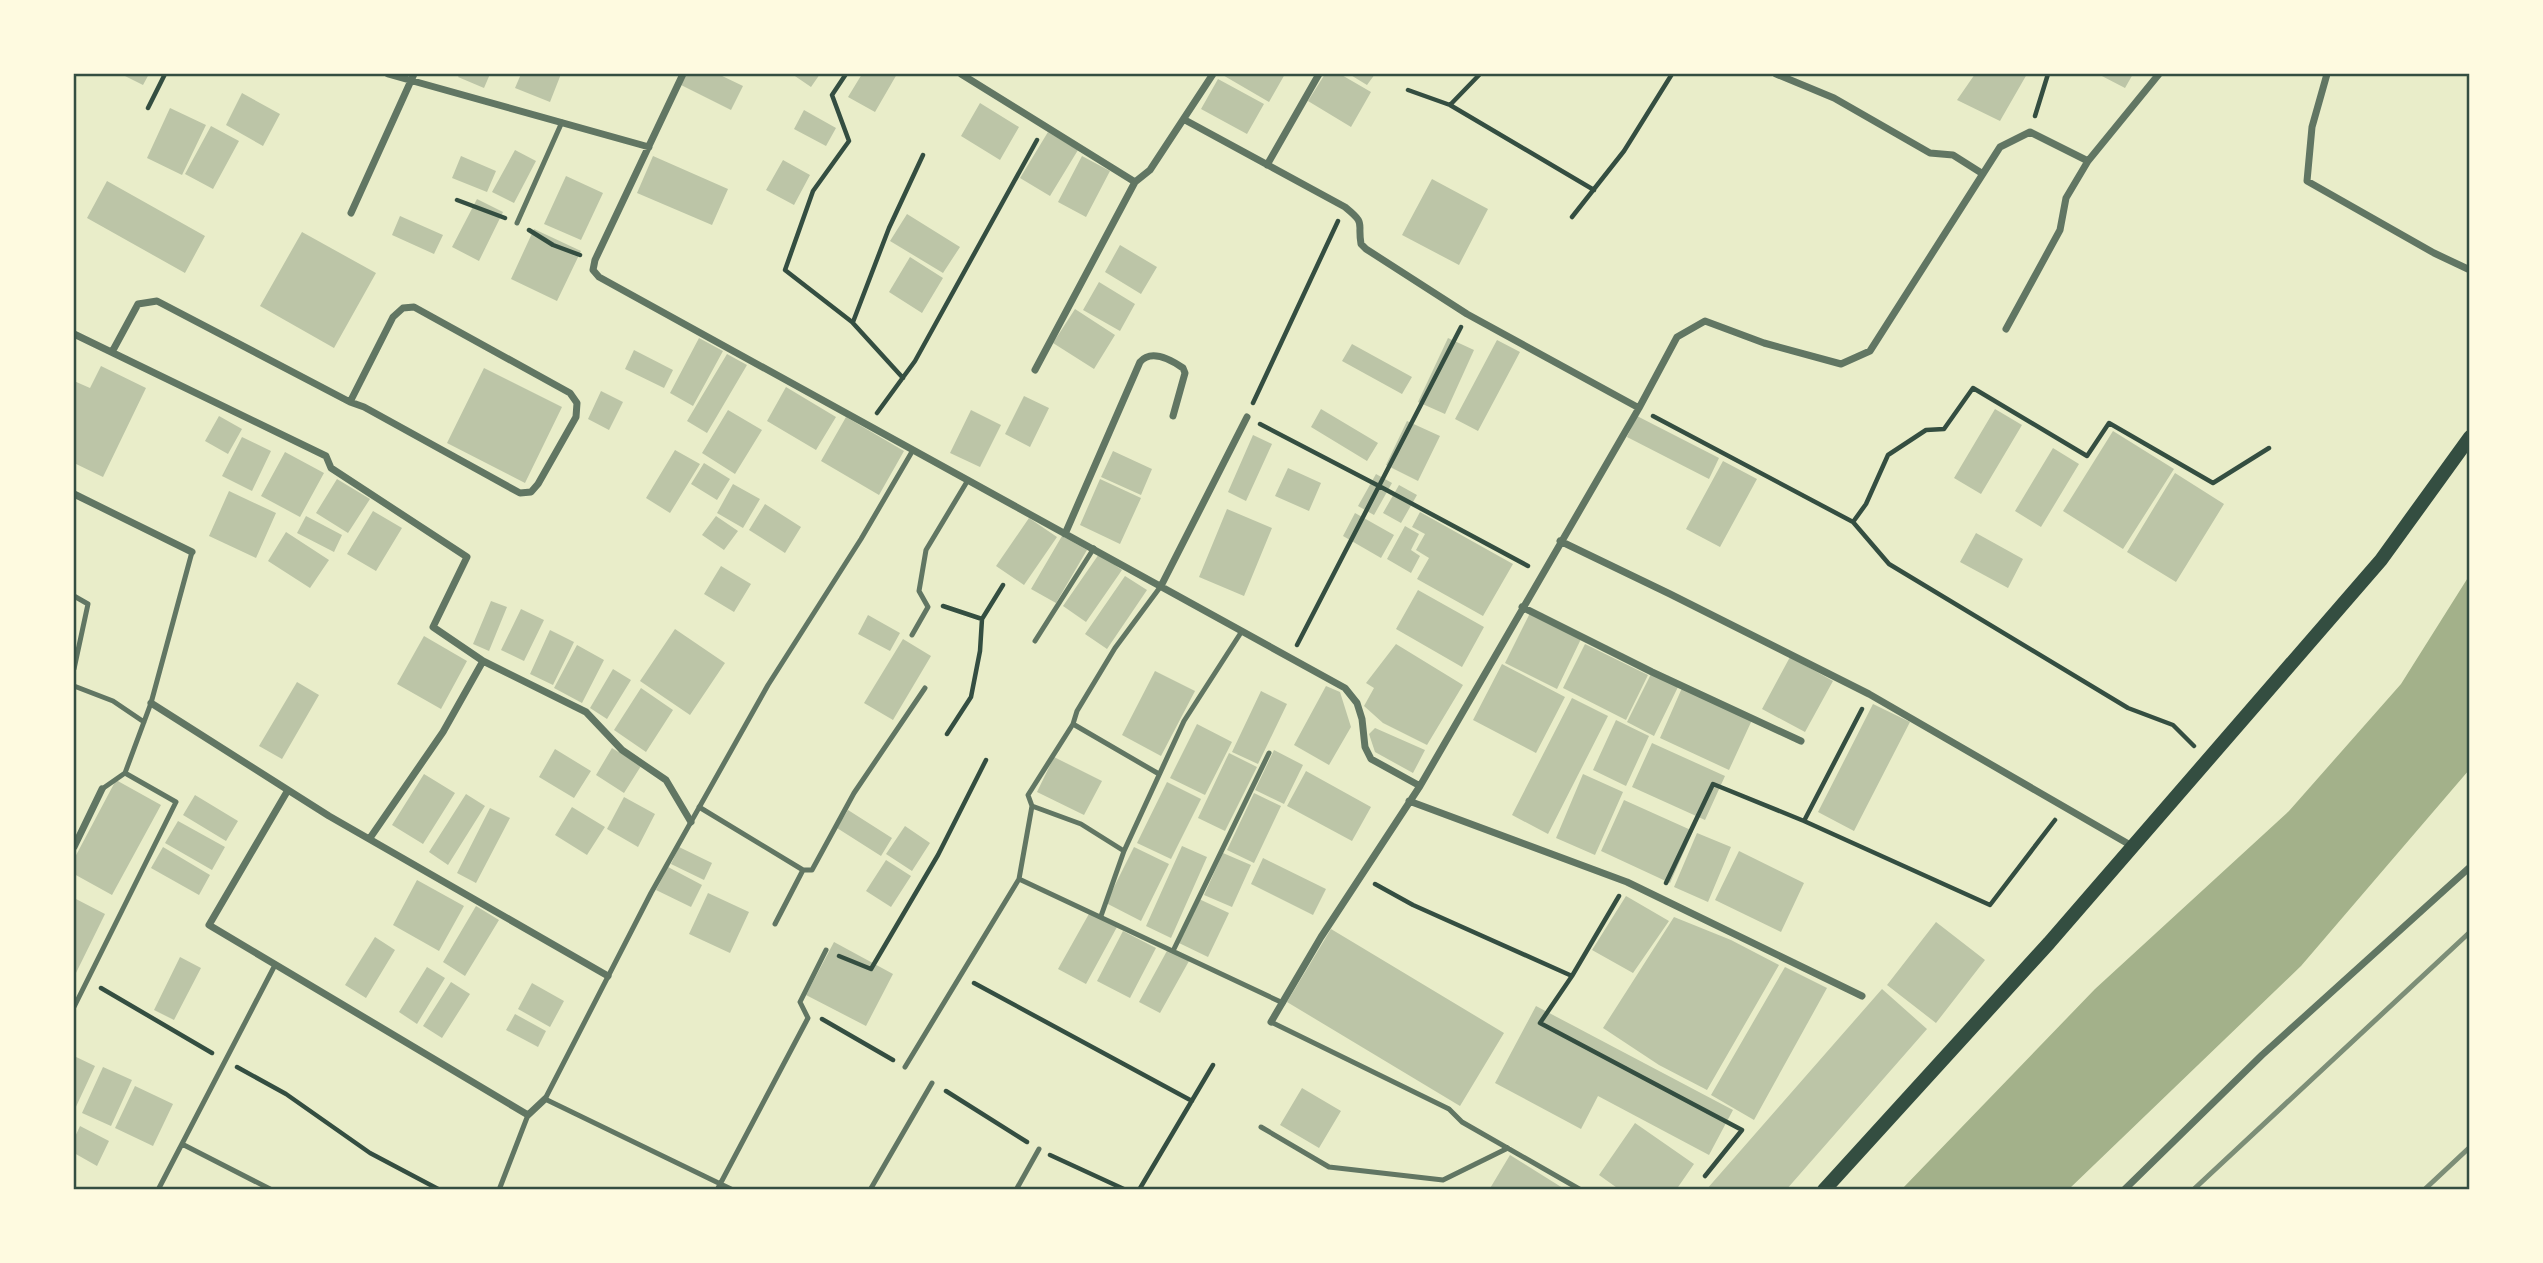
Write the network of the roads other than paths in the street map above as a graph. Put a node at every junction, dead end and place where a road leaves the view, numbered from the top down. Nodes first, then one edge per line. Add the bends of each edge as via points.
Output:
1 (388, 74) edge
2 (683, 74) edge
3 (961, 74) edge
4 (1213, 74) edge
5 (1319, 74) edge
6 (1776, 74) edge
7 (2159, 74) edge
8 (2327, 74) edge
9 (412, 77) edge
10 (1185, 120) junction
11 (562, 122) junction
12 (649, 146) junction
13 (2088, 160) junction
14 (1267, 164) junction
15 (1983, 174) junction
16 (1135, 182) junction
17 (351, 213) dead end
18 (517, 223) dead end
19 (2469, 270) edge
20 (2006, 329) dead end
21 (74, 334) edge
22 (112, 352) junction
23 (1035, 370) dead end
24 (350, 402) junction
25 (1639, 408) junction
26 (1173, 416) dead end
27 (1247, 417) road end
28 (2469, 437) edge
29 (913, 450) junction
30 (968, 480) junction
31 (74, 494) edge
32 (1065, 534) junction
33 (1560, 541) junction
34 (1094, 548) junction
35 (192, 552) joint
36 (1161, 586) junction
37 (74, 596) edge
38 (1522, 607) junction
39 (1242, 631) junction
40 (912, 635) dead end
41 (1035, 641) dead end
42 (483, 660) junction
43 (74, 669) edge
44 (74, 685) edge
45 (925, 688) dead end
46 (151, 703) junction
47 (144, 722) junction
48 (1073, 724) junction
49 (1801, 741) dead end
50 (1269, 753) dead end
51 (125, 773) junction
52 (1159, 774) junction
53 (1420, 786) junction
54 (103, 789) joint
55 (288, 790) junction
56 (1409, 801) junction
57 (1032, 806) junction
58 (699, 807) junction
59 (691, 822) junction
60 (370, 838) junction
61 (74, 846) edge
62 (2132, 846) junction
63 (1124, 851) junction
64 (2469, 867) edge
65 (803, 870) junction
66 (1019, 879) junction
67 (1101, 916) junction
68 (775, 923) dead end
69 (826, 950) road end
70 (1173, 951) junction
71 (275, 965) junction
72 (608, 976) junction
73 (1862, 996) dead end
74 (1283, 1003) junction
75 (74, 1007) edge
76 (1271, 1022) joint
77 (905, 1067) road end
78 (932, 1083) road end
79 (545, 1099) junction
80 (528, 1115) junction
81 (1261, 1127) dead end
82 (182, 1144) junction
83 (1508, 1148) junction
84 (1039, 1149) road end
85 (719, 1186) edge
86 (158, 1189) edge
87 (272, 1189) edge
88 (499, 1189) edge
89 (733, 1189) edge
90 (870, 1189) edge
91 (1016, 1189) edge
92 (1581, 1189) edge
93 (1824, 1189) edge
94 (2124, 1189) edge

1 - 9 street
2 - 12 street
3 - 16 street
4 - 10 street
5 - 14 street
6 - 15 street via 1834,98 1930,153 1953,155
7 - 13 street
8 - 19 street via 2312,127 2307,181
9 - 11 street
9 - 17 street
10 - 14 street
10 - 16 street via 1150,170
11 - 12 street
11 - 18 lane
12 - 29 street via 595,261 593,270 599,277
13 - 15 street via 2030,132 2000,147
13 - 20 street via 2066,198 2060,230
14 - 25 street via 1359,219 1361,244 1366,250 1467,314
15 - 25 street via 1870,351 1841,363 1704,321 1677,337
16 - 23 street
21 - 22 street
22 - 24 street via 138,304 157,301
22 - 42 street via 326,456 331,468 467,557 433,627
24 - 24 street via 393,317 403,308 414,307 570,393 577,403 576,417 538,484 531,492 520,493
25 - 33 street
26 - 32 street via 1183,368 1145,355
27 - 36 street
28 - 62 main road via 2381,560
29 - 30 street
29 - 58 lane via 768,685
30 - 32 street
30 - 40 lane via 926,550 919,591 928,607
31 - 35 street
32 - 34 street
33 - 38 street
33 - 62 street via 1870,694
34 - 36 street
34 - 41 lane
35 - 46 lane
36 - 39 street
36 - 48 lane via 1115,649
37 - 43 lane via 88,604
38 - 49 street
38 - 53 street
39 - 52 lane via 1184,721
39 - 53 street via 1345,688 1357,704 1371,760
42 - 59 street via 586,712 622,750 666,780
42 - 60 street via 443,732
44 - 47 lane via 113,701
45 - 65 lane via 854,793 812,870
46 - 47 lane
46 - 55 street
47 - 51 lane
48 - 52 lane
48 - 57 lane via 1028,795
50 - 70 lane
51 - 54 lane
51 - 75 lane via 176,802
52 - 63 lane
53 - 56 street
54 - 61 street
55 - 60 street
55 - 71 street via 209,925
56 - 73 street via 1627,882
56 - 74 street
57 - 63 lane via 1081,824
57 - 66 lane
58 - 59 lane
58 - 65 lane
59 - 72 lane
60 - 72 street
62 - 93 main road
63 - 67 lane
64 - 94 street via 2262,1055
65 - 68 lane
66 - 67 lane
66 - 77 lane
67 - 70 lane
69 - 85 lane via 800,1002 808,1018
70 - 74 lane
71 - 80 street
71 - 82 lane
72 - 79 lane
74 - 76 street
76 - 83 lane via 1449,1109 1462,1122
78 - 90 lane
79 - 80 street
79 - 85 lane
80 - 88 lane
81 - 83 lane via 1329,1167 1443,1180
82 - 86 lane
82 - 87 lane
83 - 92 lane
84 - 91 lane
85 - 89 lane

